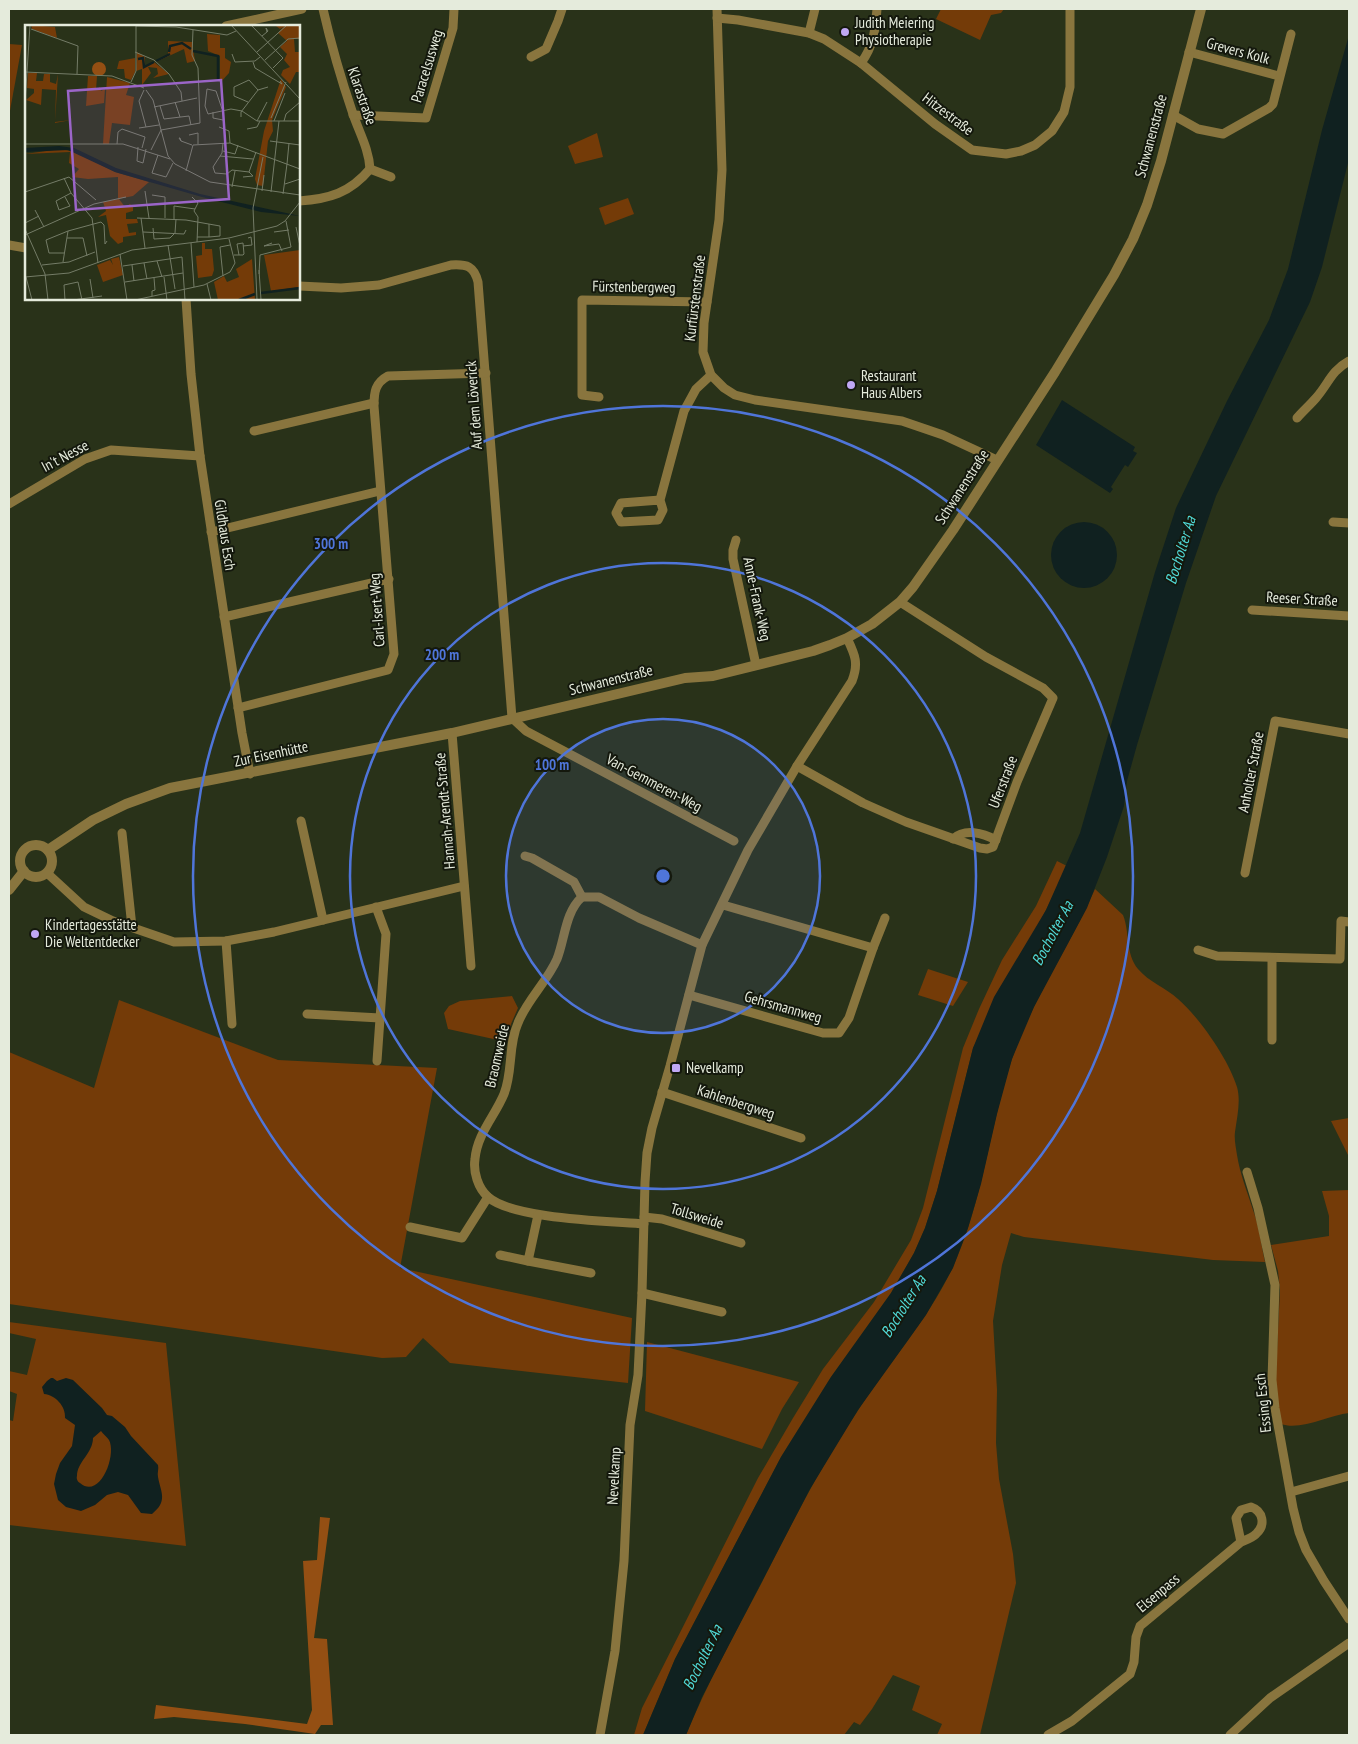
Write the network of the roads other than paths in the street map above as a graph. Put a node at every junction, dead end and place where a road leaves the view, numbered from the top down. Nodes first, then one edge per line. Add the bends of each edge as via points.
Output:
1 (302, 9) edge
2 (324, 9) edge
3 (454, 9) edge
4 (562, 9) edge
5 (815, 9) edge
6 (877, 9) edge
7 (1070, 9) edge
8 (1200, 9) edge
9 (717, 13) edge
10 (230, 25) edge
11 (808, 33) junction
12 (1291, 34) dead end
13 (1189, 52) junction
14 (531, 57) dead end
15 (861, 63) junction
16 (1279, 76) junction
17 (1173, 115) junction
18 (353, 116) junction
19 (370, 169) junction
20 (391, 177) dead end
21 (300, 201) edge
22 (9, 245) edge
23 (25, 248) edge
24 (300, 286) edge
25 (186, 300) edge
26 (707, 302) junction
27 (1349, 360) edge
28 (486, 373) junction
29 (712, 375) junction
30 (599, 397) dead end
31 (374, 403) junction
32 (1297, 418) dead end
33 (254, 431) dead end
34 (200, 456) junction
35 (998, 460) junction
36 (380, 491) junction
37 (660, 500) junction
38 (9, 504) edge
39 (1332, 522) dead end
40 (1349, 523) edge
41 (211, 532) junction
42 (736, 540) dead end
43 (389, 580) junction
44 (900, 602) junction
45 (1252, 610) dead end
46 (1349, 616) edge
47 (224, 617) junction
48 (847, 638) junction
49 (756, 665) junction
50 (238, 708) junction
51 (512, 718) junction
52 (452, 733) junction
53 (1349, 734) edge
54 (798, 766) junction
55 (250, 774) junction
56 (301, 820) dead end
57 (122, 834) dead end
58 (953, 839) junction
59 (996, 840) junction
60 (734, 841) dead end
61 (48, 850) junction
62 (525, 856) dead end
63 (24, 871) junction
64 (47, 873) junction
65 (1245, 873) dead end
66 (464, 886) junction
67 (9, 890) edge
68 (582, 897) junction
69 (723, 905) junction
70 (376, 907) junction
71 (884, 918) dead end
72 (323, 920) junction
73 (1349, 922) edge
74 (132, 927) junction
75 (226, 941) junction
76 (702, 945) junction
77 (873, 948) junction
78 (1198, 950) dead end
79 (1272, 958) junction
80 (1344, 960) edge
81 (471, 966) dead end
82 (689, 995) junction
83 (307, 1014) dead end
84 (380, 1018) junction
85 (232, 1024) dead end
86 (1272, 1040) dead end
87 (377, 1061) dead end
88 (662, 1092) junction
89 (802, 1138) dead end
90 (1247, 1172) dead end
91 (488, 1197) junction
92 (538, 1215) junction
93 (644, 1220) junction
94 (410, 1227) dead end
95 (741, 1243) dead end
96 (500, 1256) dead end
97 (528, 1261) junction
98 (591, 1273) dead end
99 (642, 1292) junction
100 (722, 1312) dead end
101 (1349, 1476) edge
102 (1291, 1492) junction
103 (1241, 1542) dead end
104 (1349, 1619) edge
105 (1349, 1643) edge
106 (600, 1735) edge
107 (1048, 1735) edge
108 (1230, 1735) edge

1 - 10 street
2 - 18 street, Klarastraße via 331,46
3 - 18 street, Paracelsusweg via 453,28 426,118
4 - 14 street via 546,49
5 - 11 street
6 - 15 street via 873,41
7 - 15 street, Hitzestraße via 1070,87 1064,112 1052,132 1021,151 1006,154 972,150
8 - 13 street, Schwanenstraße
9 - 11 street, Hitzestraße
9 - 26 street, Kurfürstenstraße via 722,170
11 - 15 street, Hitzestraße via 824,39
12 - 16 street, Grevers Kolk
13 - 16 street, Grevers Kolk
13 - 17 street, Schwanenstraße
16 - 17 street, Grevers Kolk via 1269,108 1223,134 1198,129
17 - 35 street, Schwanenstraße via 1147,205 1114,275
18 - 19 street, Klarastraße via 370,159
19 - 20 street
19 - 21 street via 342,193
22 - 23 street
24 - 28 street, Auf dem Löverick via 380,285 451,265 468,266 476,274 478,282
25 - 34 street, Gildhaus Esch
26 - 29 street, Kurfürstenstraße via 703,352
26 - 30 street, Fürstenbergweg via 582,300 582,395
27 - 32 street via 1338,367
28 - 31 street, Carl-Isert-Weg via 388,376 380,381
28 - 51 street, Auf dem Löverick
29 - 35 street, Kurfürstenstraße via 735,395 902,421
29 - 37 street via 696,389 684,411
31 - 33 street
31 - 36 street, Carl-Isert-Weg
34 - 38 street, In't Nesse via 110,450 85,460
34 - 41 street, Gildhaus Esch
35 - 44 street, Schwanenstraße via 953,530
36 - 41 street
36 - 43 street, Carl-Isert-Weg
37 - 37 street via 621,503 616,513 621,522 658,520 663,510
39 - 40 street
41 - 47 street, Gildhaus Esch
42 - 49 street, Anne-Frank-Weg via 733,559
43 - 47 street
43 - 50 street, Carl-Isert-Weg via 394,654 388,670
44 - 48 street, Schwanenstraße
44 - 59 street, Uferstraße via 986,657 1043,688 1054,698
45 - 46 street, Reeser Straße
47 - 50 street, Gildhaus Esch
48 - 49 street, Schwanenstraße via 813,651
48 - 54 street, Nevelkamp via 856,661 852,681
49 - 51 street, Schwanenstraße via 713,676 684,678
50 - 55 street, Gildhaus Esch
51 - 52 street, Zur Eisenhütte
51 - 60 street, Van-Gemmeren-Weg via 526,731
52 - 55 street, Zur Eisenhütte
52 - 66 street, Hannah-Arendt-Straße
53 - 65 street, Anholter Straße via 1275,721
54 - 58 street via 863,803
54 - 69 street, Nevelkamp via 748,850
55 - 61 street, Zur Eisenhütte via 170,788 126,804 93,820
56 - 72 street
57 - 74 street
58 - 59 street via 968,832 985,834
58 - 59 street via 987,849 993,847
61 - 63 street via 37,845 26,849 20,860
61 - 64 street via 52,862
62 - 68 street via 574,882
63 - 64 street via 35,877
63 - 67 street
64 - 74 street, Hannah-Arendt-Straße via 84,907
66 - 70 street, Hannah-Arendt-Straße
66 - 81 street, Hannah-Arendt-Straße
68 - 76 street via 599,897
68 - 91 street, Braomweide via 572,910 557,959 517,1024 504,1092 478,1144 475,1173
69 - 76 street, Nevelkamp
69 - 77 street
70 - 72 street, Hannah-Arendt-Straße
70 - 84 street via 386,934
71 - 77 street, Gehrsmannweg
72 - 75 street, Hannah-Arendt-Straße
73 - 80 street via 1341,921
74 - 75 street, Hannah-Arendt-Straße via 174,942
75 - 85 street
76 - 82 street, Nevelkamp
77 - 82 street, Gehrsmannweg via 850,1018 839,1034 823,1033
78 - 79 street via 1218,956
79 - 80 street
79 - 86 street
82 - 88 street, Nevelkamp
83 - 84 street
84 - 87 street
88 - 89 street, Kahlenbergweg
88 - 93 street, Nevelkamp via 647,1153
90 - 102 street, Essing Esch via 1275,1285 1272,1380
91 - 92 street via 505,1206
91 - 94 street via 462,1238
92 - 93 street
92 - 97 street
93 - 95 street, Tollsweide via 662,1219
93 - 99 street, Nevelkamp
96 - 97 street
97 - 98 street
99 - 100 street
99 - 106 street, Nevelkamp via 638,1375 630,1424 624,1562 615,1651
101 - 102 street
102 - 104 street, Essing Esch via 1306,1550
103 - 107 street, Elsenpass via 1140,1626 1130,1674 1080,1715
105 - 108 street via 1270,1698

